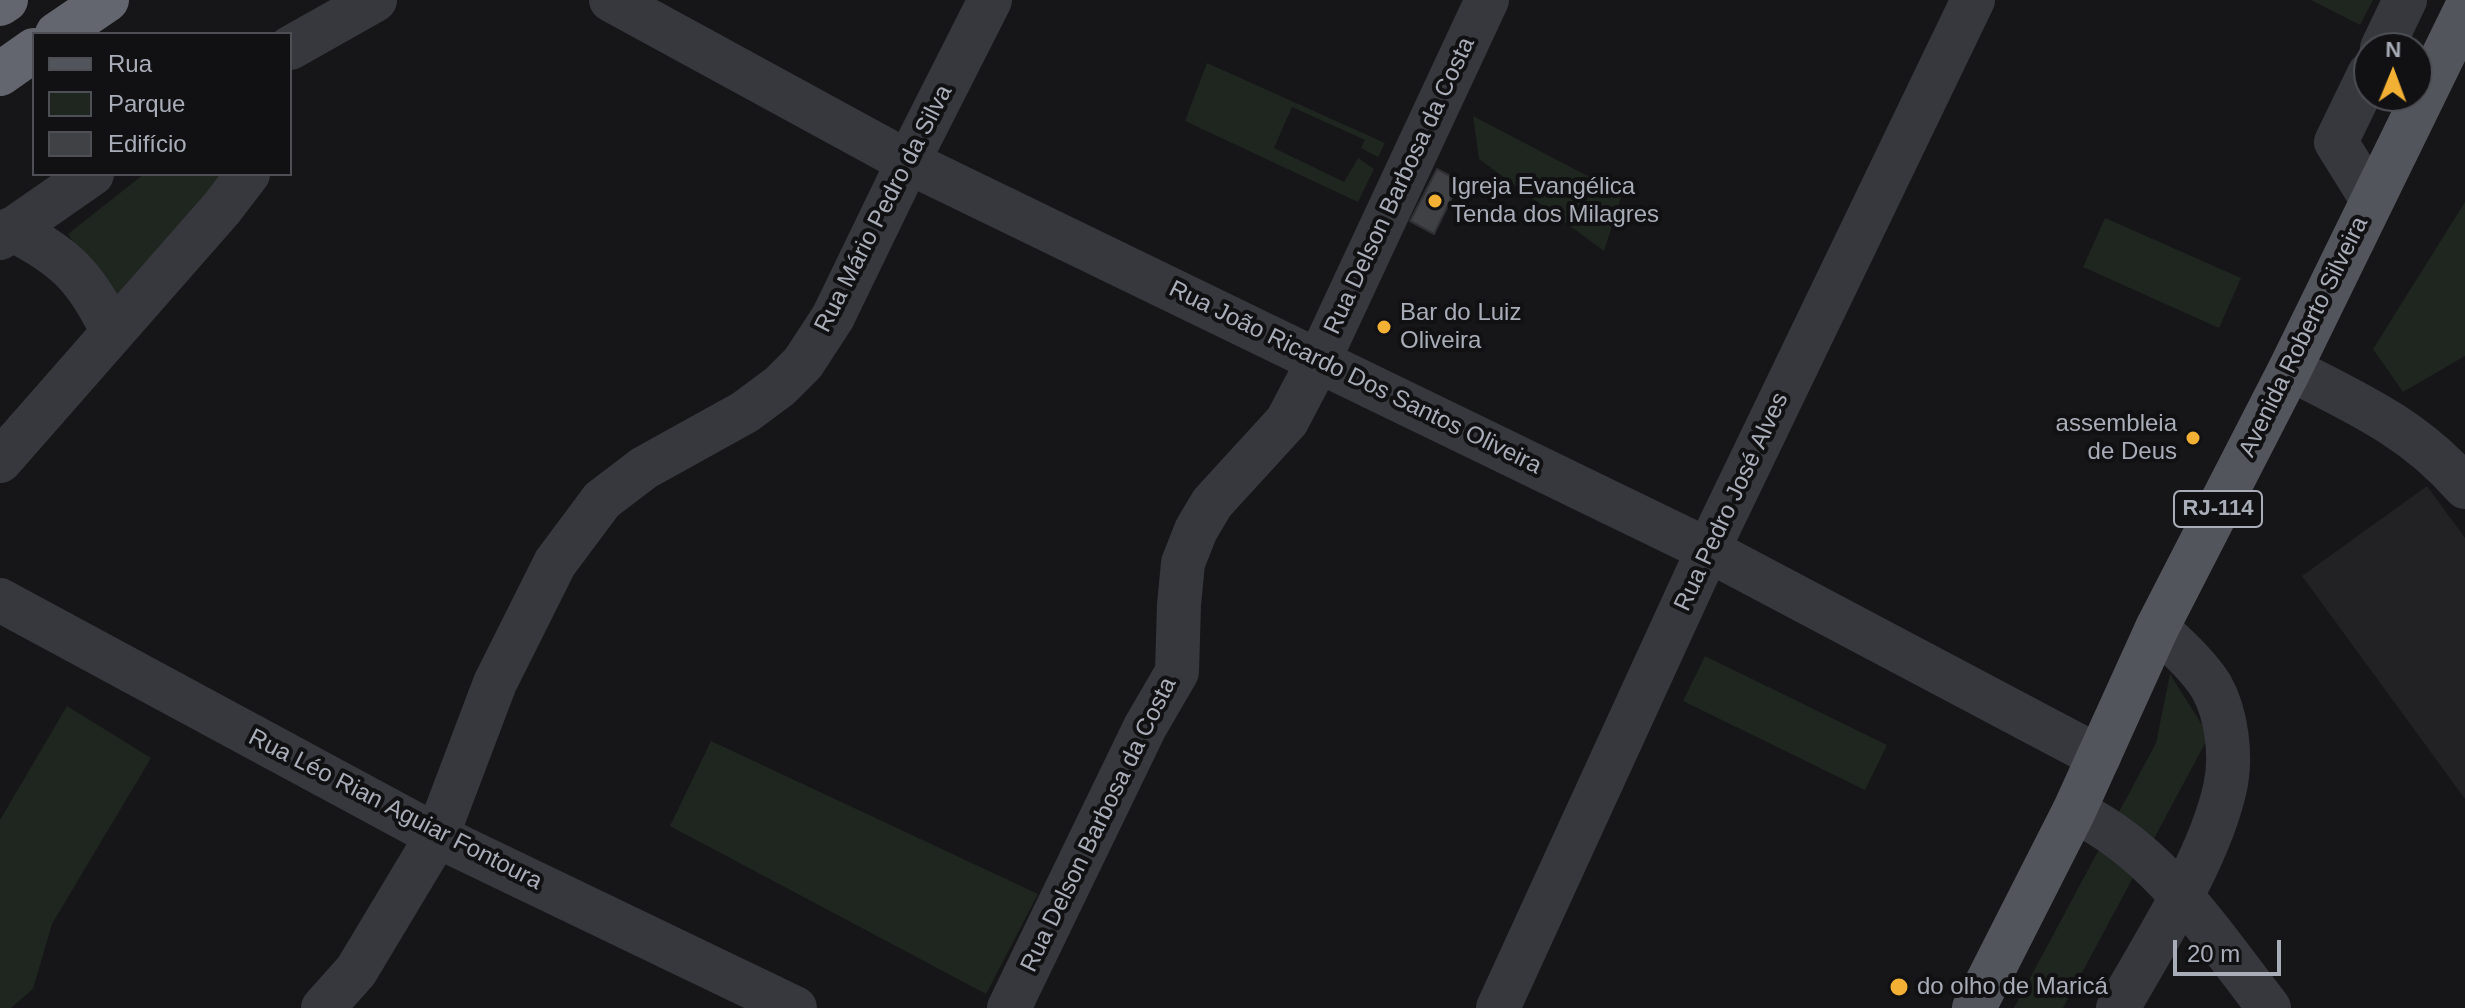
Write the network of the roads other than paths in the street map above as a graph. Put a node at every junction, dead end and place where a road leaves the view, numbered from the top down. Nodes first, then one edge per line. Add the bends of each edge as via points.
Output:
1 (6, 0) edge
2 (107, 0) edge
3 (375, 0) edge
4 (611, 0) edge
5 (990, 0) edge
6 (1487, 0) edge
7 (1973, 0) edge
8 (2405, 0) edge
9 (0, 4) edge
10 (2465, 11) edge
11 (60, 32) edge
12 (2390, 32) edge
13 (292, 47) edge
14 (32, 51) edge
15 (0, 74) edge
16 (2353, 107) edge
17 (908, 162) junction
18 (89, 176) edge
19 (246, 176) edge
20 (2372, 200) junction
21 (6, 233) edge
22 (112, 331) junction
23 (1319, 360) junction
24 (2290, 369) junction
25 (0, 461) edge
26 (2465, 487) edge
27 (1708, 550) junction
28 (0, 600) edge
29 (2157, 628) junction
30 (2099, 757) junction
31 (2074, 811) junction
32 (437, 836) junction
33 (2181, 896) junction
34 (323, 1008) edge
35 (795, 1008) edge
36 (1009, 1008) edge
37 (1498, 1008) edge
38 (1974, 1008) edge
39 (2118, 1008) edge
40 (2269, 1008) edge

1 - 9 highway
2 - 11 highway
3 - 13 street
4 - 17 street, Rua João Ricardo Dos Santos Oliveira
5 - 17 street, Rua Mário Pedro da Silva
6 - 23 street, Rua Delson Barbosa da Costa
7 - 27 street, Rua Pedro José Alves
8 - 12 street
10 - 20 main road, Avenida Roberto Silveira / RJ-114
14 - 15 highway
16 - 20 street via 2336,142
17 - 23 street, Rua João Ricardo Dos Santos Oliveira
17 - 32 street, Rua Mário Pedro da Silva via 833,317 803,363 745,412 644,468 602,500 555,563 495,683
18 - 21 street
19 - 22 street
20 - 24 main road, Avenida Roberto Silveira / RJ-114
21 - 22 street via 44,245 72,268 97,299
22 - 25 street
23 - 27 street, Rua João Ricardo Dos Santos Oliveira
23 - 36 street, Rua Delson Barbosa da Costa via 1287,421 1212,503 1196,530 1183,563 1177,672 1145,727
24 - 26 street via 2385,418 2432,451
24 - 29 main road, Avenida Roberto Silveira / RJ-114
27 - 30 street, Rua João Ricardo Dos Santos Oliveira
27 - 37 street, Rua Pedro José Alves
28 - 32 street, Rua Léo Rian Aguiar Fontoura
29 - 30 main road, Avenida Roberto Silveira / RJ-114
29 - 33 street via 2211,687 2227,742 2226,787
30 - 31 main road, Avenida Roberto Silveira / RJ-114
31 - 33 street via 2122,839
31 - 38 main road, Avenida Roberto Silveira / RJ-114
32 - 34 street, Rua Mário Pedro da Silva via 356,971
32 - 35 street, Rua Léo Rian Aguiar Fontoura
33 - 39 street
33 - 40 street

